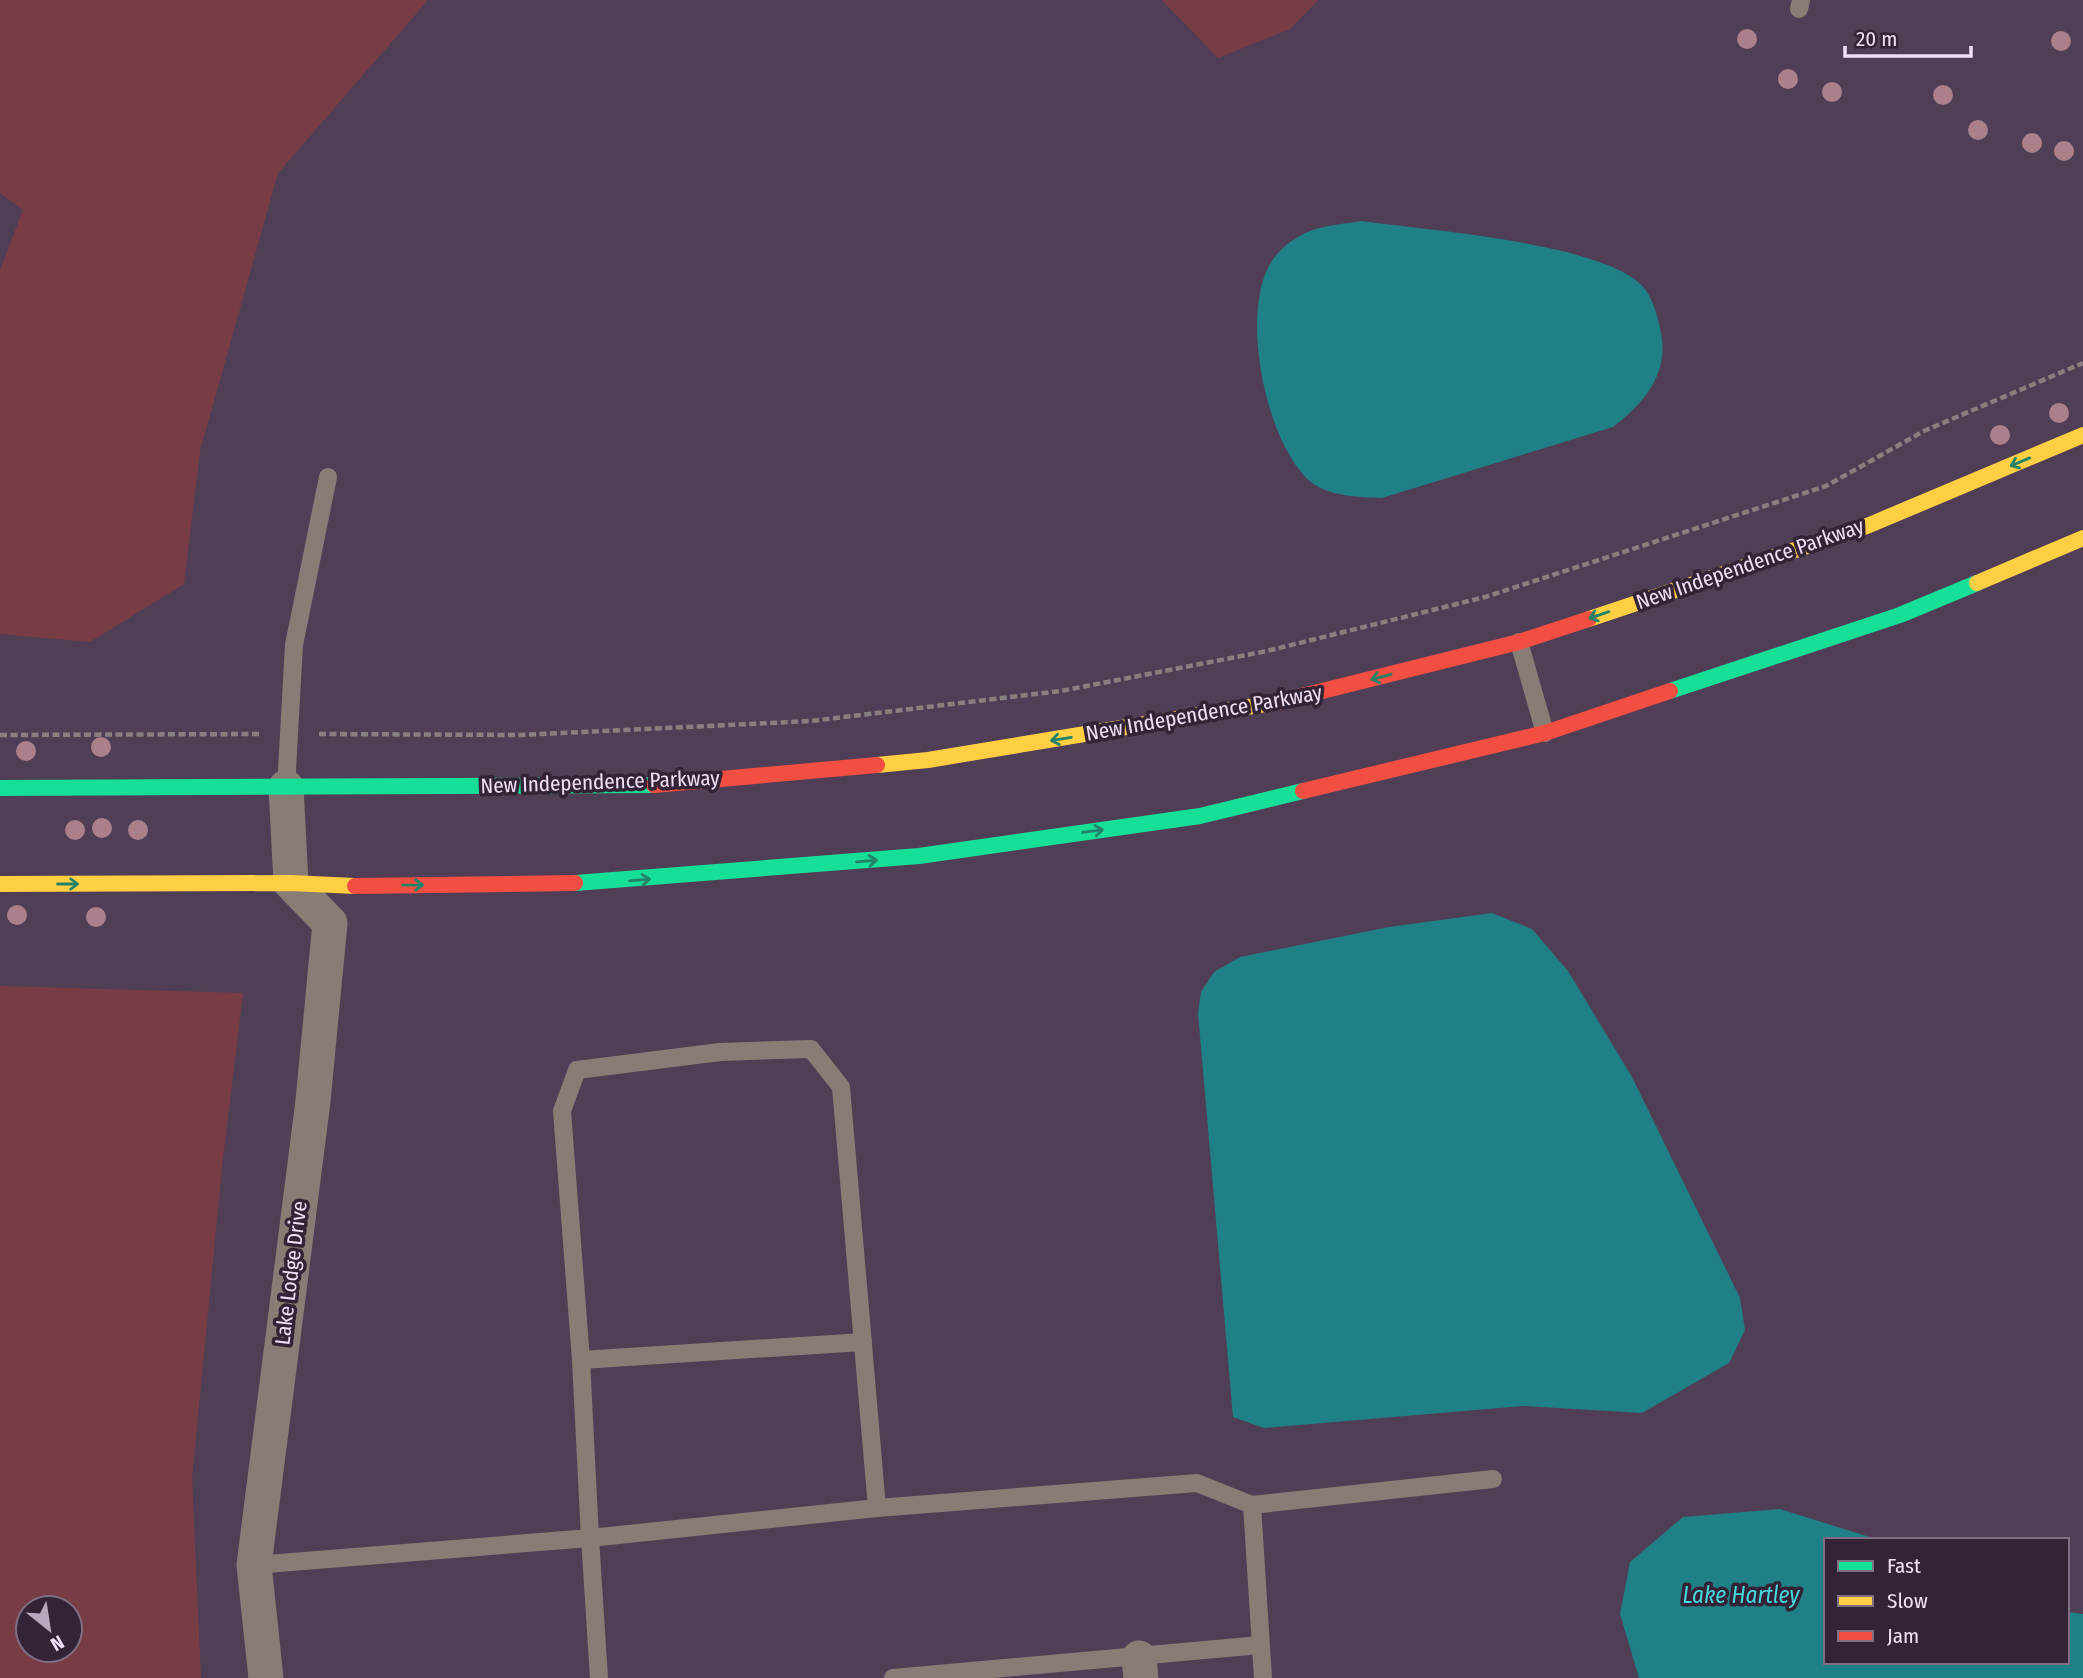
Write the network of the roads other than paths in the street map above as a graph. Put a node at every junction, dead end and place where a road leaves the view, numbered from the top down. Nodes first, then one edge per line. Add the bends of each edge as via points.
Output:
1 (2083, 436) edge
2 (328, 477) dead end
3 (2083, 538) edge
4 (1519, 642) junction
5 (1545, 733) junction
6 (286, 787) junction
7 (0, 788) edge
8 (291, 883) junction
9 (0, 884) edge
10 (863, 1342) junction
11 (581, 1360) junction
12 (1493, 1479) dead end
13 (1252, 1505) junction
14 (877, 1508) junction
15 (590, 1538) junction
16 (254, 1565) junction
17 (1260, 1645) junction
18 (1140, 1668) edge
19 (1028, 1673) edge
20 (266, 1678) edge
21 (599, 1678) edge
22 (893, 1678) edge
23 (1263, 1678) edge

1 -> 4 street, New Independence Parkway via 1867,526
2 - 6 lane via 294,645
3 - 5 street via 1900,615
4 - 5 lane
4 -> 6 street, New Independence Parkway via 1262,706 928,760 662,785
8 -> 5 street via 613,882 919,856 1200,816
6 - 7 street, New Independence Parkway
6 - 8 street
9 -> 8 street
8 - 16 street, Lake Lodge Drive via 330,923 313,1101
10 - 11 lane
10 - 11 lane via 841,1087 811,1049 720,1052 577,1070 562,1111
10 - 14 lane
11 - 15 lane
12 - 13 lane
13 - 14 lane via 1197,1483
13 - 17 lane
14 - 15 lane
15 - 16 lane
15 - 21 lane
16 - 20 street, Lake Lodge Drive
17 - 18 lane
17 - 23 lane
18 - 19 lane
19 - 22 lane

